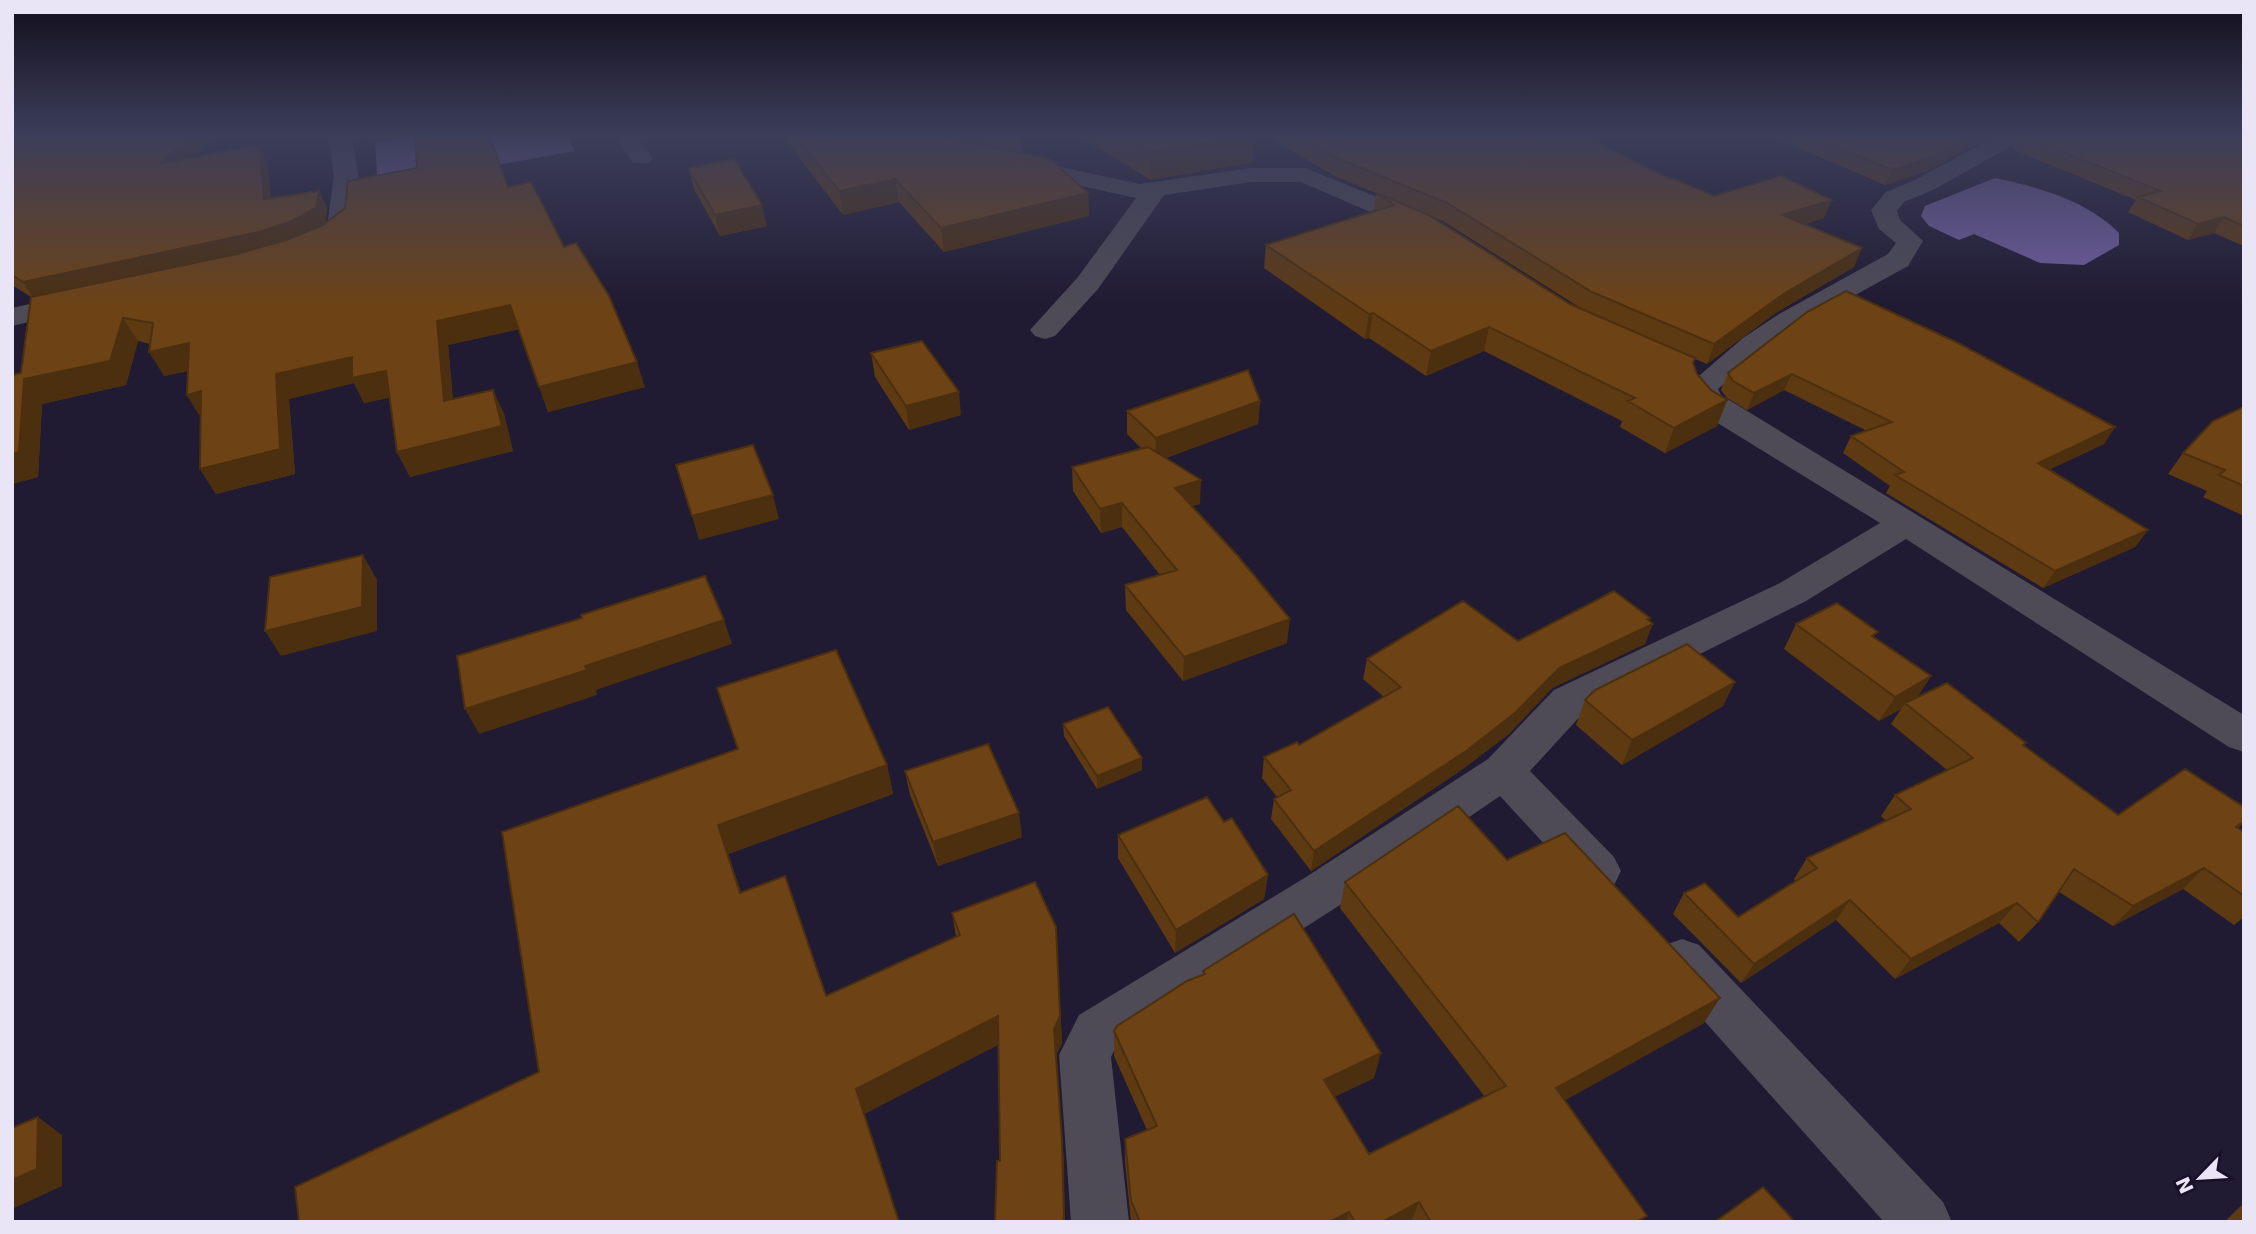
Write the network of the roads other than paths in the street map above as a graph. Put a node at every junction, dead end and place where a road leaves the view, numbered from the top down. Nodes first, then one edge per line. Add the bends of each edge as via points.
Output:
1 (344, 193) edge
2 (1153, 193) edge
3 (1348, 193) edge
4 (1906, 193) edge
5 (1444, 237) edge
6 (284, 256) edge
7 (108, 296) edge
8 (12, 317) edge
9 (1045, 330) dead end
10 (1906, 523) junction
11 (2244, 736) edge
12 (1503, 771) junction
13 (1100, 1222) edge
14 (1923, 1222) edge

1 - 6 street via 340,230 310,249
2 - 9 street via 1088,283
3 - 5 street
4 - 10 street via 1884,210 1888,223 1910,241 1898,260 1698,375 1714,407
7 - 8 street
10 - 11 street
10 - 12 street via 1793,593 1569,701
12 - 13 street via 1323,891 1097,1032 1085,1055
12 - 14 street

